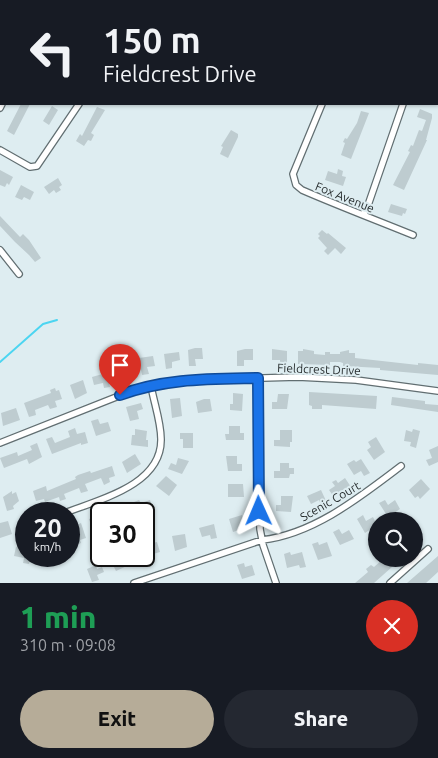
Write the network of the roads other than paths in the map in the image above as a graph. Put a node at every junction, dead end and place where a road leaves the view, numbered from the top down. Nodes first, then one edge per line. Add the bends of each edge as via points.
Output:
1 (78, 105) edge
2 (322, 105) edge
3 (403, 105) edge
4 (0, 150) edge
5 (363, 214) junction
6 (413, 235) dead end
7 (0, 250) edge
8 (18, 274) dead end
9 (258, 378) junction
10 (151, 386) junction
11 (438, 390) edge
12 (0, 443) edge
13 (401, 466) dead end
14 (80, 507) edge
15 (262, 540) junction
16 (428, 548) dead end
17 (134, 583) edge
18 (276, 583) edge
19 (390, 583) edge

1 - 4 street via 37,166 30,167
2 - 5 street, Fox Avenue via 293,174 294,182 302,190
3 - 5 street
5 - 6 street, Fox Avenue
7 - 8 street
9 - 10 street, Fieldcrest Drive via 188,380
9 - 11 street, Fieldcrest Drive via 356,380
9 - 15 street
10 - 12 street, Fieldcrest Drive
10 - 14 street via 161,437 152,468 130,487
13 - 15 street, Scenic Court via 354,501 312,524 291,534
15 - 17 street, Scenic Court
15 - 18 street
16 - 19 street

